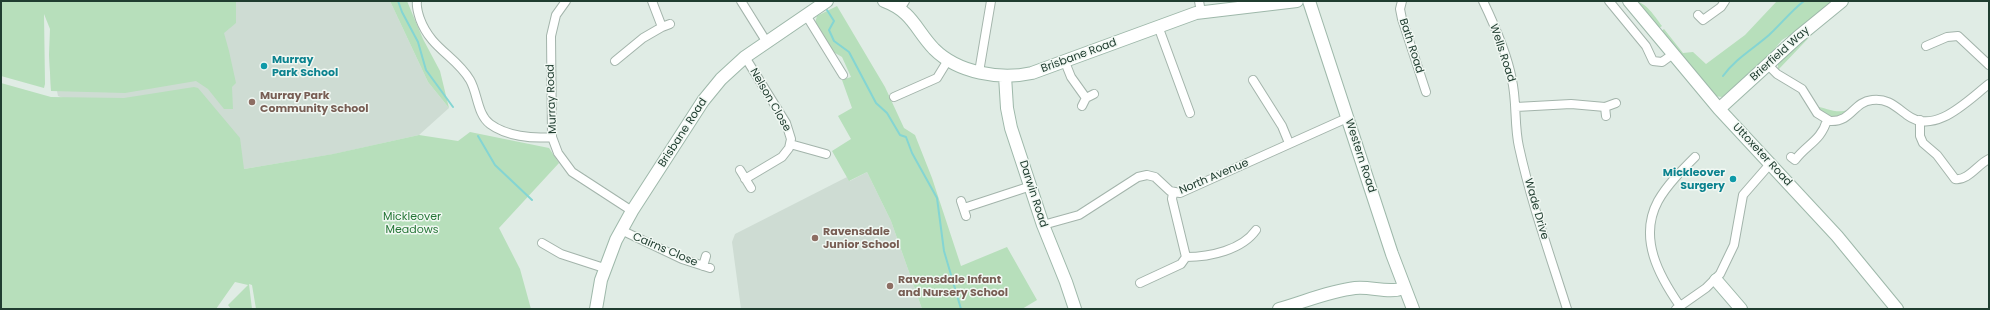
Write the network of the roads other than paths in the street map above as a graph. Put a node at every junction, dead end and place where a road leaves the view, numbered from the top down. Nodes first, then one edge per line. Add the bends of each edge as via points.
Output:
1 (417, 1) edge
2 (566, 1) edge
3 (652, 1) edge
4 (741, 1) edge
5 (827, 1) edge
6 (884, 1) edge
7 (991, 1) edge
8 (1297, 1) edge
9 (1309, 1) edge
10 (1402, 1) edge
11 (1483, 1) edge
12 (1610, 1) edge
13 (1629, 1) edge
14 (1725, 1) edge
15 (1842, 1) edge
16 (903, 5) edge
17 (1200, 7) edge
18 (806, 15) junction
19 (1698, 15) dead end
20 (1158, 26) junction
21 (766, 41) junction
22 (1926, 47) dead end
23 (1673, 54) junction
24 (745, 57) junction
25 (948, 60) junction
26 (616, 61) dead end
27 (1065, 62) junction
28 (1767, 64) junction
29 (1989, 65) edge
30 (979, 72) junction
31 (843, 75) dead end
32 (1006, 76) junction
33 (1253, 80) dead end
34 (1989, 84) edge
35 (1426, 92) dead end
36 (1094, 94) dead end
37 (894, 97) dead end
38 (1086, 98) junction
39 (1616, 103) dead end
40 (1082, 106) dead end
41 (1516, 107) junction
42 (1605, 107) junction
43 (1720, 109) junction
44 (1190, 113) dead end
45 (1606, 116) dead end
46 (1347, 118) junction
47 (1826, 120) junction
48 (1920, 120) junction
49 (552, 137) junction
50 (1289, 143) junction
51 (790, 144) junction
52 (817, 152) junction
53 (826, 154) dead end
54 (1695, 157) dead end
55 (1791, 157) dead end
56 (1989, 159) edge
57 (816, 161) dead end
58 (1770, 164) junction
59 (740, 170) dead end
60 (745, 179) junction
61 (1031, 186) junction
62 (751, 188) dead end
63 (1173, 193) junction
64 (964, 208) dead end
65 (632, 211) junction
66 (1043, 225) junction
67 (621, 230) junction
68 (1256, 230) dead end
69 (542, 243) dead end
70 (554, 250) junction
71 (706, 256) dead end
72 (1186, 257) junction
73 (549, 258) dead end
74 (604, 268) junction
75 (1716, 280) junction
76 (1140, 283) dead end
77 (1404, 288) junction
78 (1678, 307) edge
79 (596, 309) edge
80 (1074, 309) edge
81 (1280, 309) edge
82 (1413, 309) edge
83 (1568, 309) edge
84 (1741, 309) edge
85 (1897, 309) edge

1 - 49 street via 418,14 427,33 436,46 469,78 484,118 496,128 508,132 540,138
2 - 49 street, Murray Road via 556,16 551,36
3 - 26 street via 666,25 643,38
4 - 21 street
5 - 18 street, Brisbane Road
6 - 16 street, Brisbane Road
7 - 30 street
8 - 17 street, Brisbane Road
9 - 46 street, Western Road
10 - 35 street, Bath Road via 1402,19
11 - 41 street, Wells Road via 1508,65
12 - 23 street via 1646,46 1652,61 1662,62
13 - 23 street, Uttoxeter Road
14 - 19 street via 1703,20
15 - 28 street, Brierfield Way
16 - 25 street, Brisbane Road via 934,49
17 - 20 street, Brisbane Road
18 - 21 street, Brisbane Road
18 - 31 street
20 - 27 street, Brisbane Road
20 - 44 street
21 - 24 street, Brisbane Road
22 - 29 street via 1947,37 1958,36
23 - 43 street, Uttoxeter Road
24 - 51 street, Nelson Close via 789,128
24 - 65 street, Brisbane Road via 703,101
25 - 30 street, Brisbane Road
25 - 37 street via 937,78 904,98
27 - 32 street, Brisbane Road via 1032,73
27 - 38 street via 1071,77
28 - 43 street, Brierfield Way
28 - 47 street via 1777,74 1802,89 1817,113
30 - 32 street, Brisbane Road
32 - 61 street, Darwin Road via 1008,115
33 - 50 street via 1282,126
34 - 48 street via 1944,116 1930,121
36 - 38 street
38 - 40 street
39 - 42 street
41 - 42 street via 1564,104
41 - 83 street, Wade Drive via 1517,138 1535,210
42 - 45 street
43 - 58 street, Uttoxeter Road
46 - 50 street, North Avenue
46 - 77 street, Western Road
47 - 48 street via 1843,119 1869,100 1882,100 1893,104 1909,116
47 - 55 street via 1822,134 1817,140 1795,160
48 - 56 street via 1920,136 1923,143 1937,155 1955,179 1964,178
49 - 65 street, Murray Road via 558,153 572,172
50 - 63 street, North Avenue via 1180,193
51 - 52 street, Nelson Close
51 - 60 street, Nelson Close via 782,157
52 - 53 street, Nelson Close
52 - 57 street
54 - 78 street via 1659,200 1651,227 1650,241 1654,262
58 - 75 street via 1743,194 1734,245 1726,266
58 - 85 street, Uttoxeter Road via 1837,236
59 - 60 street
60 - 62 street
61 - 64 street
61 - 66 street, Darwin Road
63 - 66 street, North Avenue via 1155,177 1140,176 1078,215
63 - 72 street via 1172,199
65 - 67 street, Brisbane Road
66 - 80 street, Darwin Road
67 - 71 street, Cairns Close via 682,259 707,267
67 - 74 street, Brisbane Road
68 - 72 street via 1252,237 1240,245 1214,254
69 - 70 street
70 - 73 street
70 - 74 street
72 - 76 street via 1181,264
74 - 79 street, Brisbane Road
75 - 78 street
75 - 84 street
77 - 81 street via 1395,291 1348,289
77 - 82 street, Western Road

